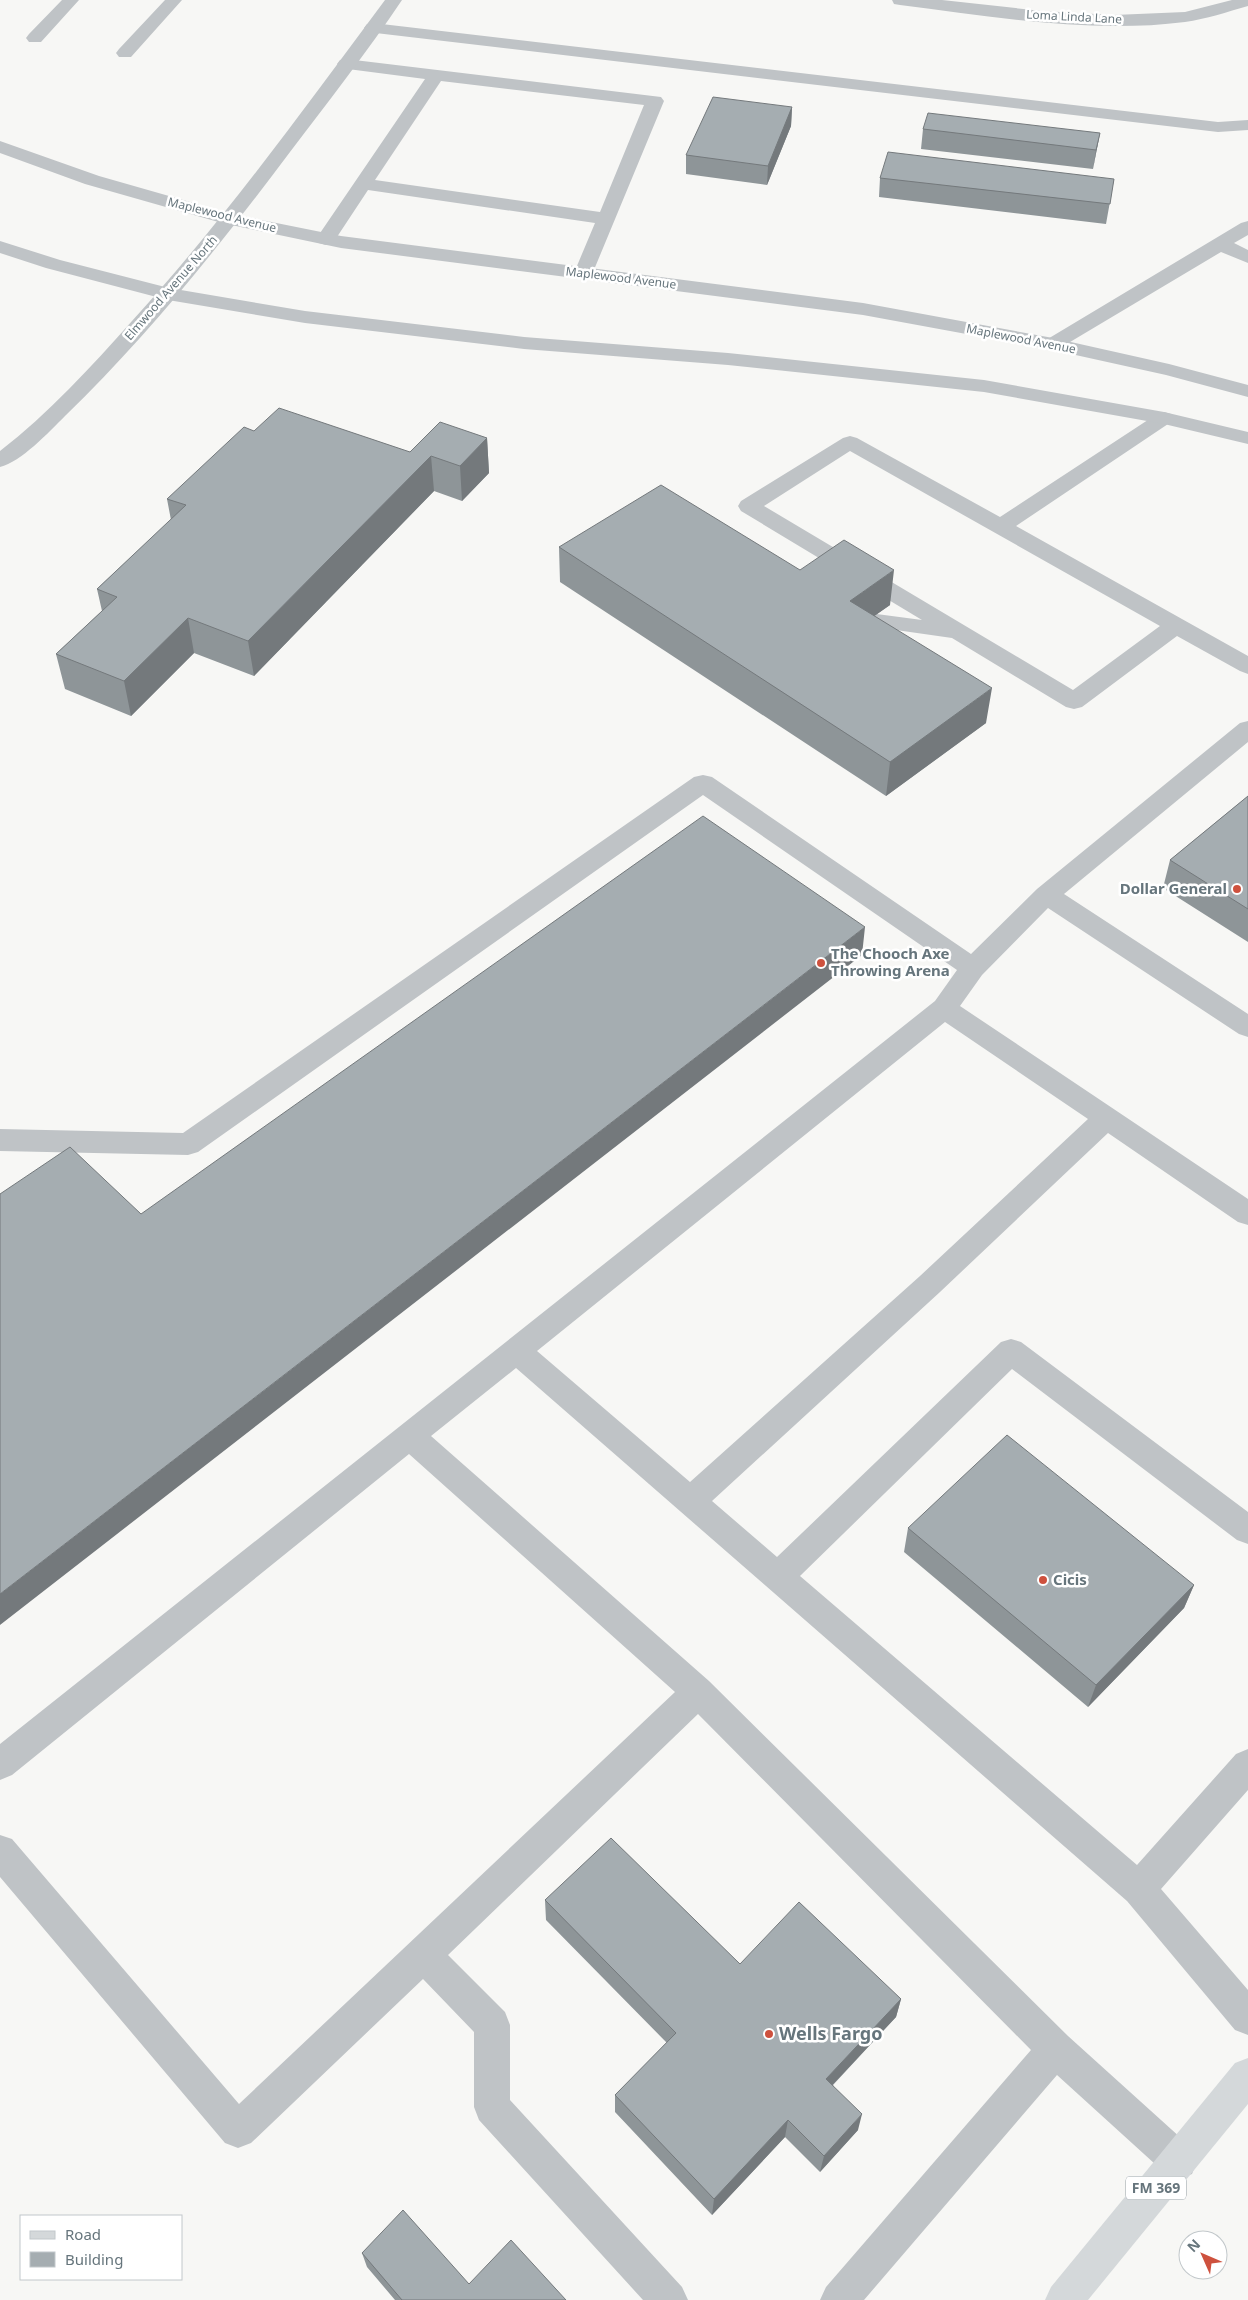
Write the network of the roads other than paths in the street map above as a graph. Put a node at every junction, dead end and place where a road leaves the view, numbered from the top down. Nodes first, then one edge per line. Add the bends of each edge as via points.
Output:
1 (71, 0) edge
2 (174, 0) edge
3 (394, 0) edge
4 (900, 0) edge
5 (1248, 1) edge
6 (373, 28) junction
7 (36, 38) dead end
8 (125, 53) dead end
9 (346, 64) junction
10 (436, 76) junction
11 (1248, 125) edge
12 (0, 146) edge
13 (364, 184) junction
14 (229, 219) junction
15 (606, 219) junction
16 (1248, 227) edge
17 (326, 239) junction
18 (1220, 244) junction
19 (0, 247) edge
20 (1248, 257) edge
21 (584, 273) junction
22 (168, 294) junction
23 (1053, 344) junction
24 (1248, 391) edge
25 (1164, 418) junction
26 (1248, 438) edge
27 (0, 461) edge
28 (1001, 526) junction
29 (817, 545) junction
30 (819, 572) edge
31 (869, 620) edge
32 (1176, 626) junction
33 (960, 633) junction
34 (1248, 666) edge
35 (1248, 729) edge
36 (1046, 895) junction
37 (973, 968) junction
38 (944, 1008) junction
39 (1248, 1027) edge
40 (1107, 1118) junction
41 (0, 1140) edge
42 (1248, 1214) edge
43 (516, 1350) junction
44 (410, 1436) junction
45 (690, 1501) junction
46 (1248, 1530) edge
47 (778, 1577) junction
48 (698, 1692) junction
49 (0, 1764) edge
50 (1248, 1765) edge
51 (0, 1851) edge
52 (1139, 1889) junction
53 (423, 1954) junction
54 (1248, 2017) edge
55 (1055, 2049) junction
56 (1248, 2076) edge
57 (1178, 2161) junction
58 (670, 2300) edge
59 (839, 2300) edge
60 (1064, 2300) edge

1 - 7 street
2 - 8 street
3 - 6 street, Elmwood Avenue North
4 - 5 street, Loma Linda Lane via 1015,14 1128,20 1187,16
6 - 9 street, Elmwood Avenue North
6 - 11 street via 1218,127
9 - 10 street
9 - 14 street, Elmwood Avenue North
10 - 13 street
10 - 15 street via 655,101
12 - 14 street, Maplewood Avenue via 92,180
13 - 15 street
13 - 17 street
14 - 17 street, Maplewood Avenue
14 - 22 street, Elmwood Avenue North
15 - 21 street
16 - 18 street
17 - 21 street, Maplewood Avenue
18 - 20 street
18 - 23 street
19 - 22 street
21 - 23 street, Maplewood Avenue via 863,309
22 - 25 street via 305,316 524,343 728,359 984,386
22 - 27 street, Elmwood Avenue North via 35,435
23 - 24 street, Maplewood Avenue
25 - 26 street
25 - 28 street
28 - 29 street via 850,442 749,506
28 - 32 street
29 - 30 street
29 - 33 street
31 - 33 street
32 - 33 street via 1074,701
32 - 34 street
35 - 36 street
36 - 37 street
36 - 39 street
37 - 38 street
37 - 41 street via 703,783 188,1144
38 - 40 street
38 - 43 street
40 - 42 street
40 - 45 street via 930,1284
43 - 44 street
43 - 45 street
44 - 48 street
44 - 49 street
45 - 47 street
46 - 47 street via 1011,1351
47 - 52 street
48 - 53 street
48 - 55 street
50 - 52 street
51 - 53 street via 238,2130
52 - 54 street
53 - 58 street via 492,2026 492,2107
55 - 57 street
55 - 59 street
56 - 57 main road, FM 369
57 - 60 main road, FM 369

